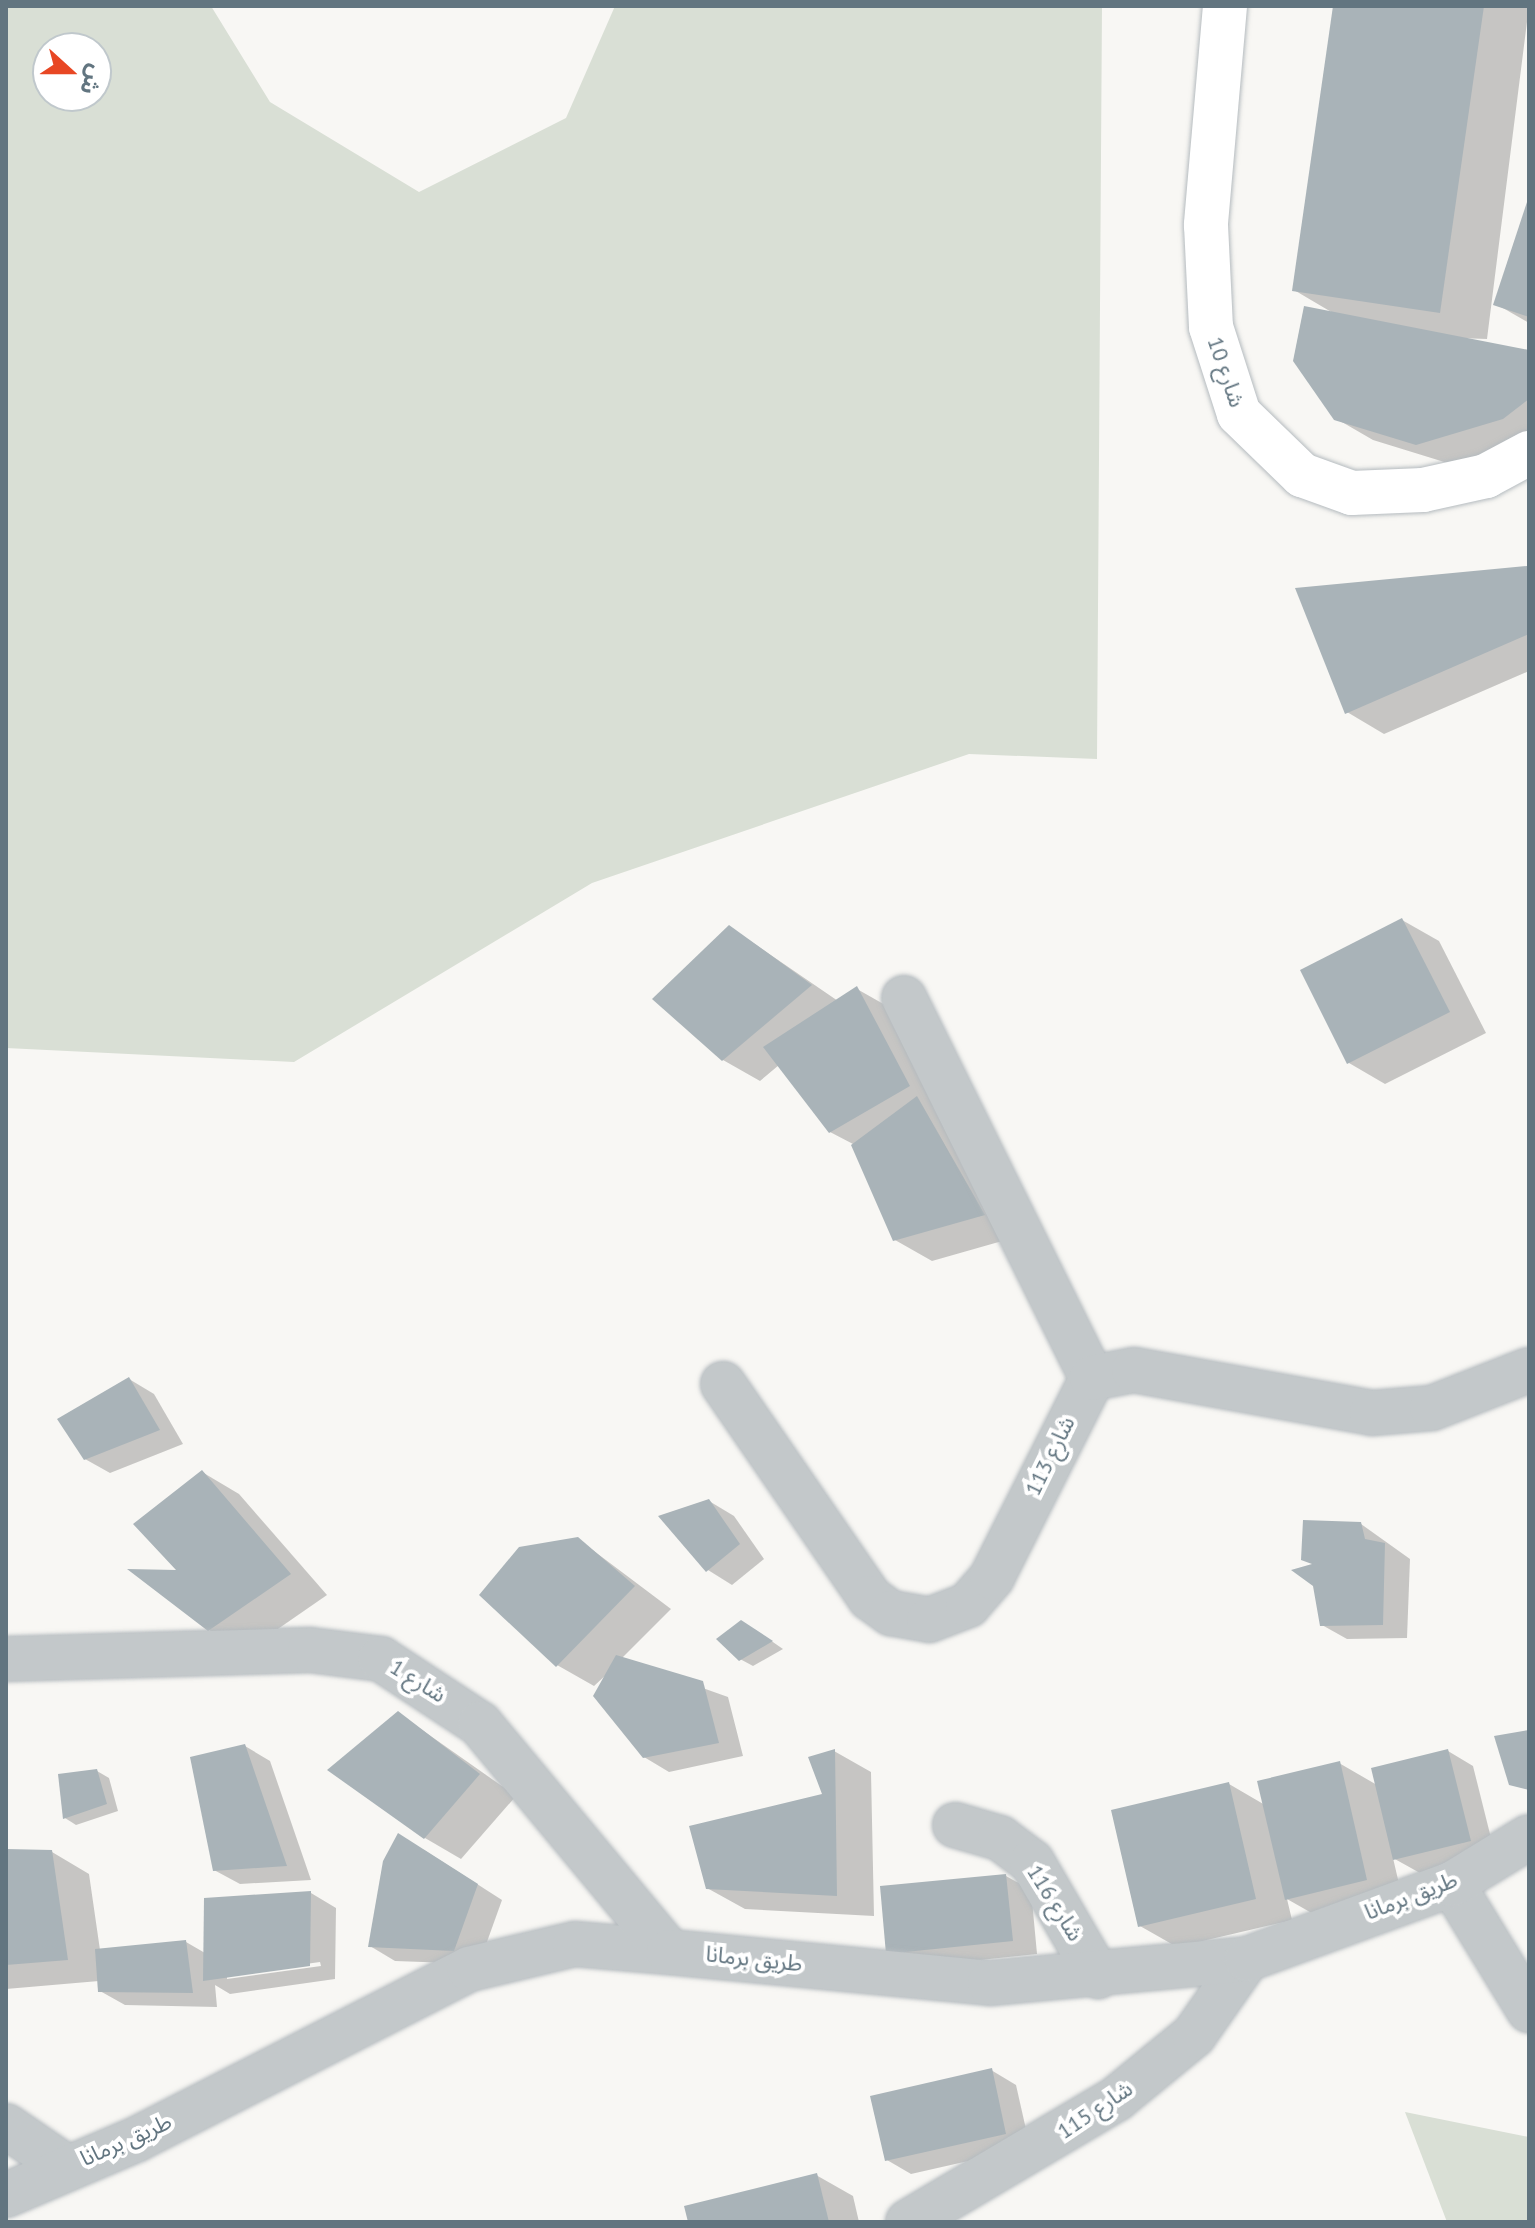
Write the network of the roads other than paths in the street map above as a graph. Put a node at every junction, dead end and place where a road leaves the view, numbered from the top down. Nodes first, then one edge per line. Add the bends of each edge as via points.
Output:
1 (1225, 6) edge
2 (1529, 453) edge
3 (904, 998) dead end
4 (1529, 1370) edge
5 (1092, 1378) junction
6 (723, 1384) dead end
7 (6, 1659) edge
8 (955, 1825) dead end
9 (1529, 1837) edge
10 (1452, 1884) junction
11 (669, 1952) junction
12 (1247, 1959) junction
13 (1098, 1976) junction
14 (1529, 2010) edge
15 (6, 2126) edge
16 (66, 2167) junction
17 (6, 2195) edge
18 (908, 2222) edge

1 - 2 main road, شارع 10 via 1206,225 1211,327 1239,414 1302,475 1352,493 1423,490 1486,476
3 - 5 street
4 - 5 street via 1432,1408 1372,1413 1134,1370
5 - 6 street, شارع 113 via 992,1577 968,1605 929,1620 891,1613 870,1598
7 - 11 street, شارع 1 via 310,1650 381,1659 480,1724
8 - 13 street, شارع 116 via 1000,1838 1032,1862
9 - 10 street, طريق برمانا
10 - 12 street, طريق برمانا
10 - 14 street
11 - 13 street, طريق برمانا via 990,1983
11 - 16 street, طريق برمانا via 575,1944 469,1969 137,2139
12 - 13 street, طريق برمانا
12 - 18 street, شارع 115 via 1194,2035 1116,2099
15 - 16 street
16 - 17 street, طريق برمانا

